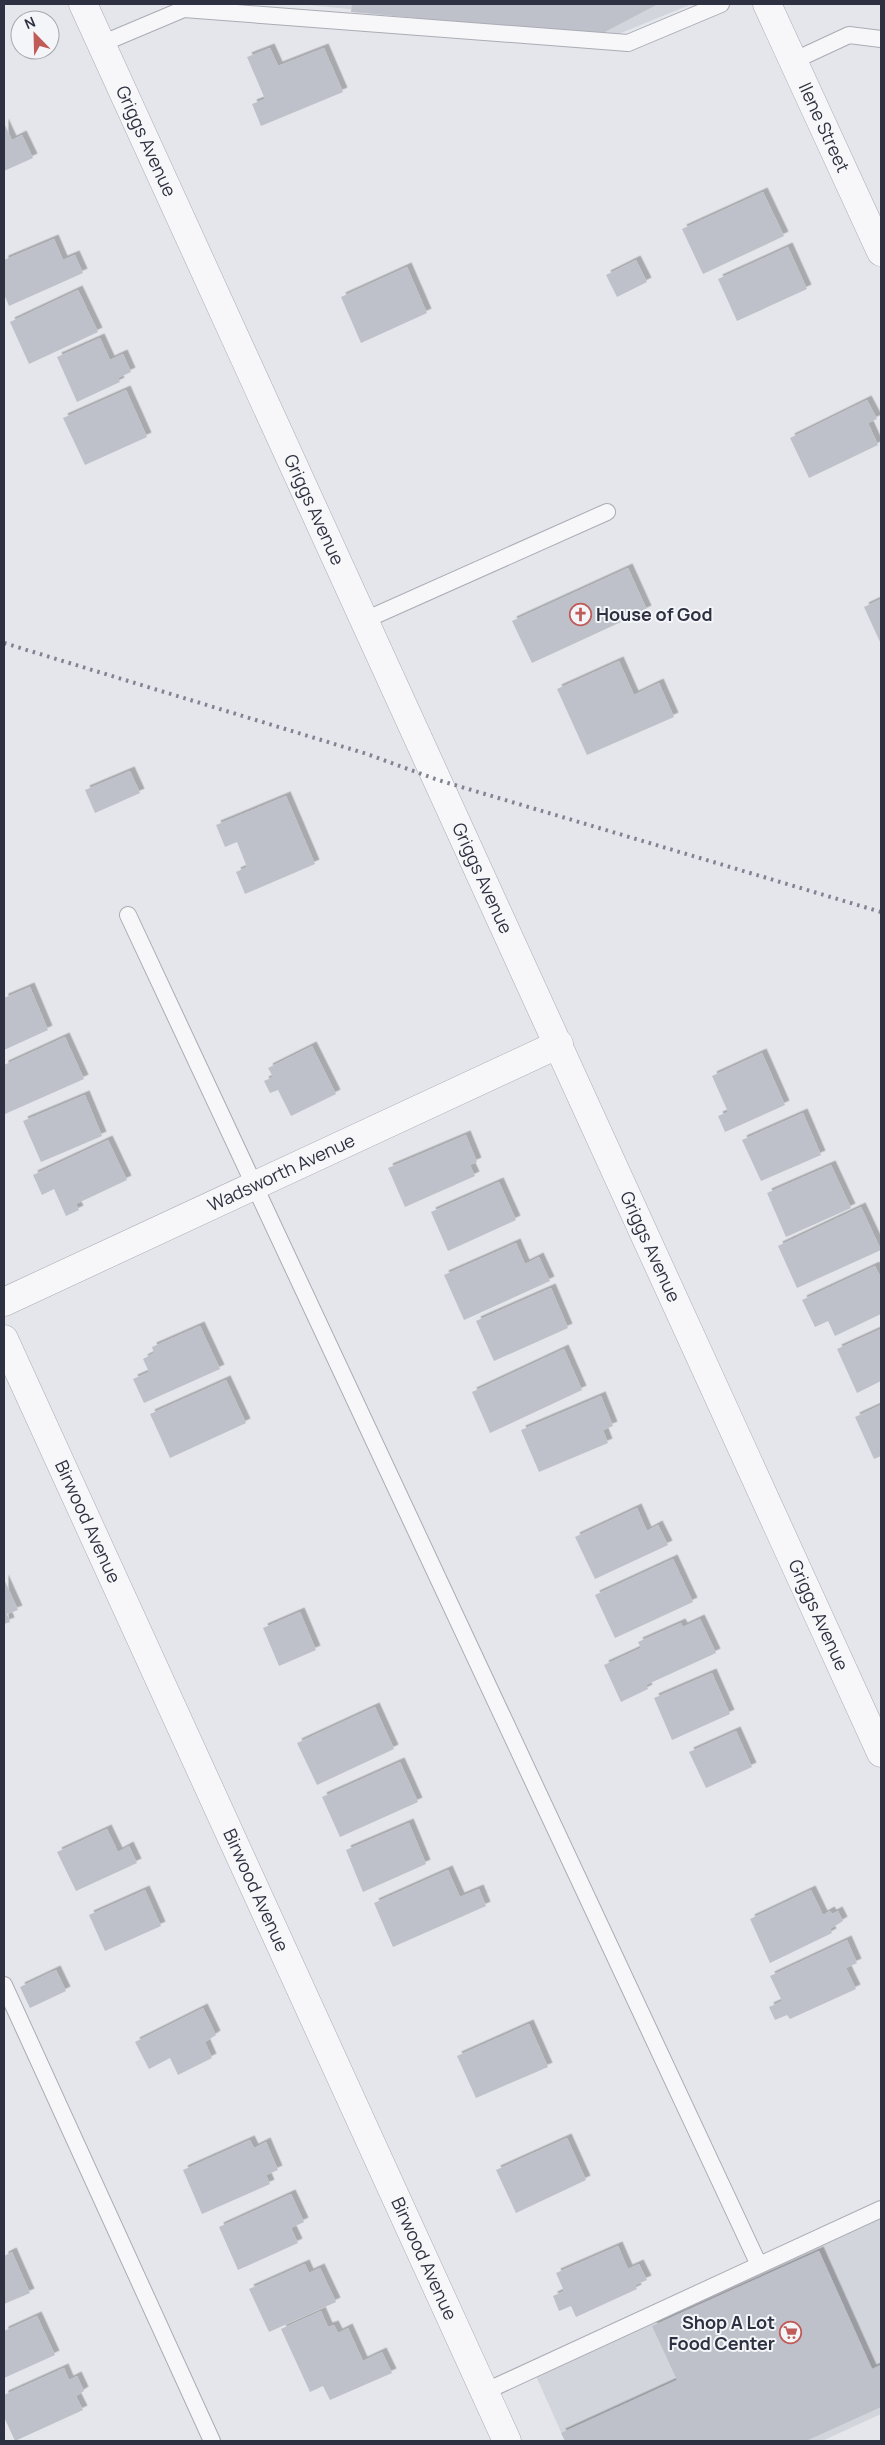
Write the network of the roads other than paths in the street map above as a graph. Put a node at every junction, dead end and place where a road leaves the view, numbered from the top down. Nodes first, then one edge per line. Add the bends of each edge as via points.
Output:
1 (83, 4) edge
2 (721, 4) edge
3 (766, 4) edge
4 (881, 39) edge
5 (101, 44) junction
6 (793, 61) junction
7 (881, 252) edge
8 (607, 512) dead end
9 (365, 620) junction
10 (128, 915) dead end
11 (559, 1044) junction
12 (255, 1186) junction
13 (4, 1302) edge
14 (4, 1339) edge
15 (881, 1753) edge
16 (4, 1985) edge
17 (881, 2209) edge
18 (759, 2265) junction
19 (484, 2392) junction
20 (212, 2441) edge
21 (507, 2441) edge

1 - 5 street, Griggs Avenue
2 - 5 lane via 628,43 184,9
3 - 6 street, Ilene Street
4 - 6 lane via 849,35
5 - 9 street, Griggs Avenue
6 - 7 street, Ilene Street
8 - 9 lane
9 - 11 street, Griggs Avenue
10 - 12 lane
11 - 12 street, Wadsworth Avenue
11 - 15 street, Griggs Avenue
12 - 13 street, Wadsworth Avenue
12 - 18 lane
14 - 19 street, Birwood Avenue
16 - 20 lane
17 - 18 lane
18 - 19 lane
19 - 21 street, Birwood Avenue

